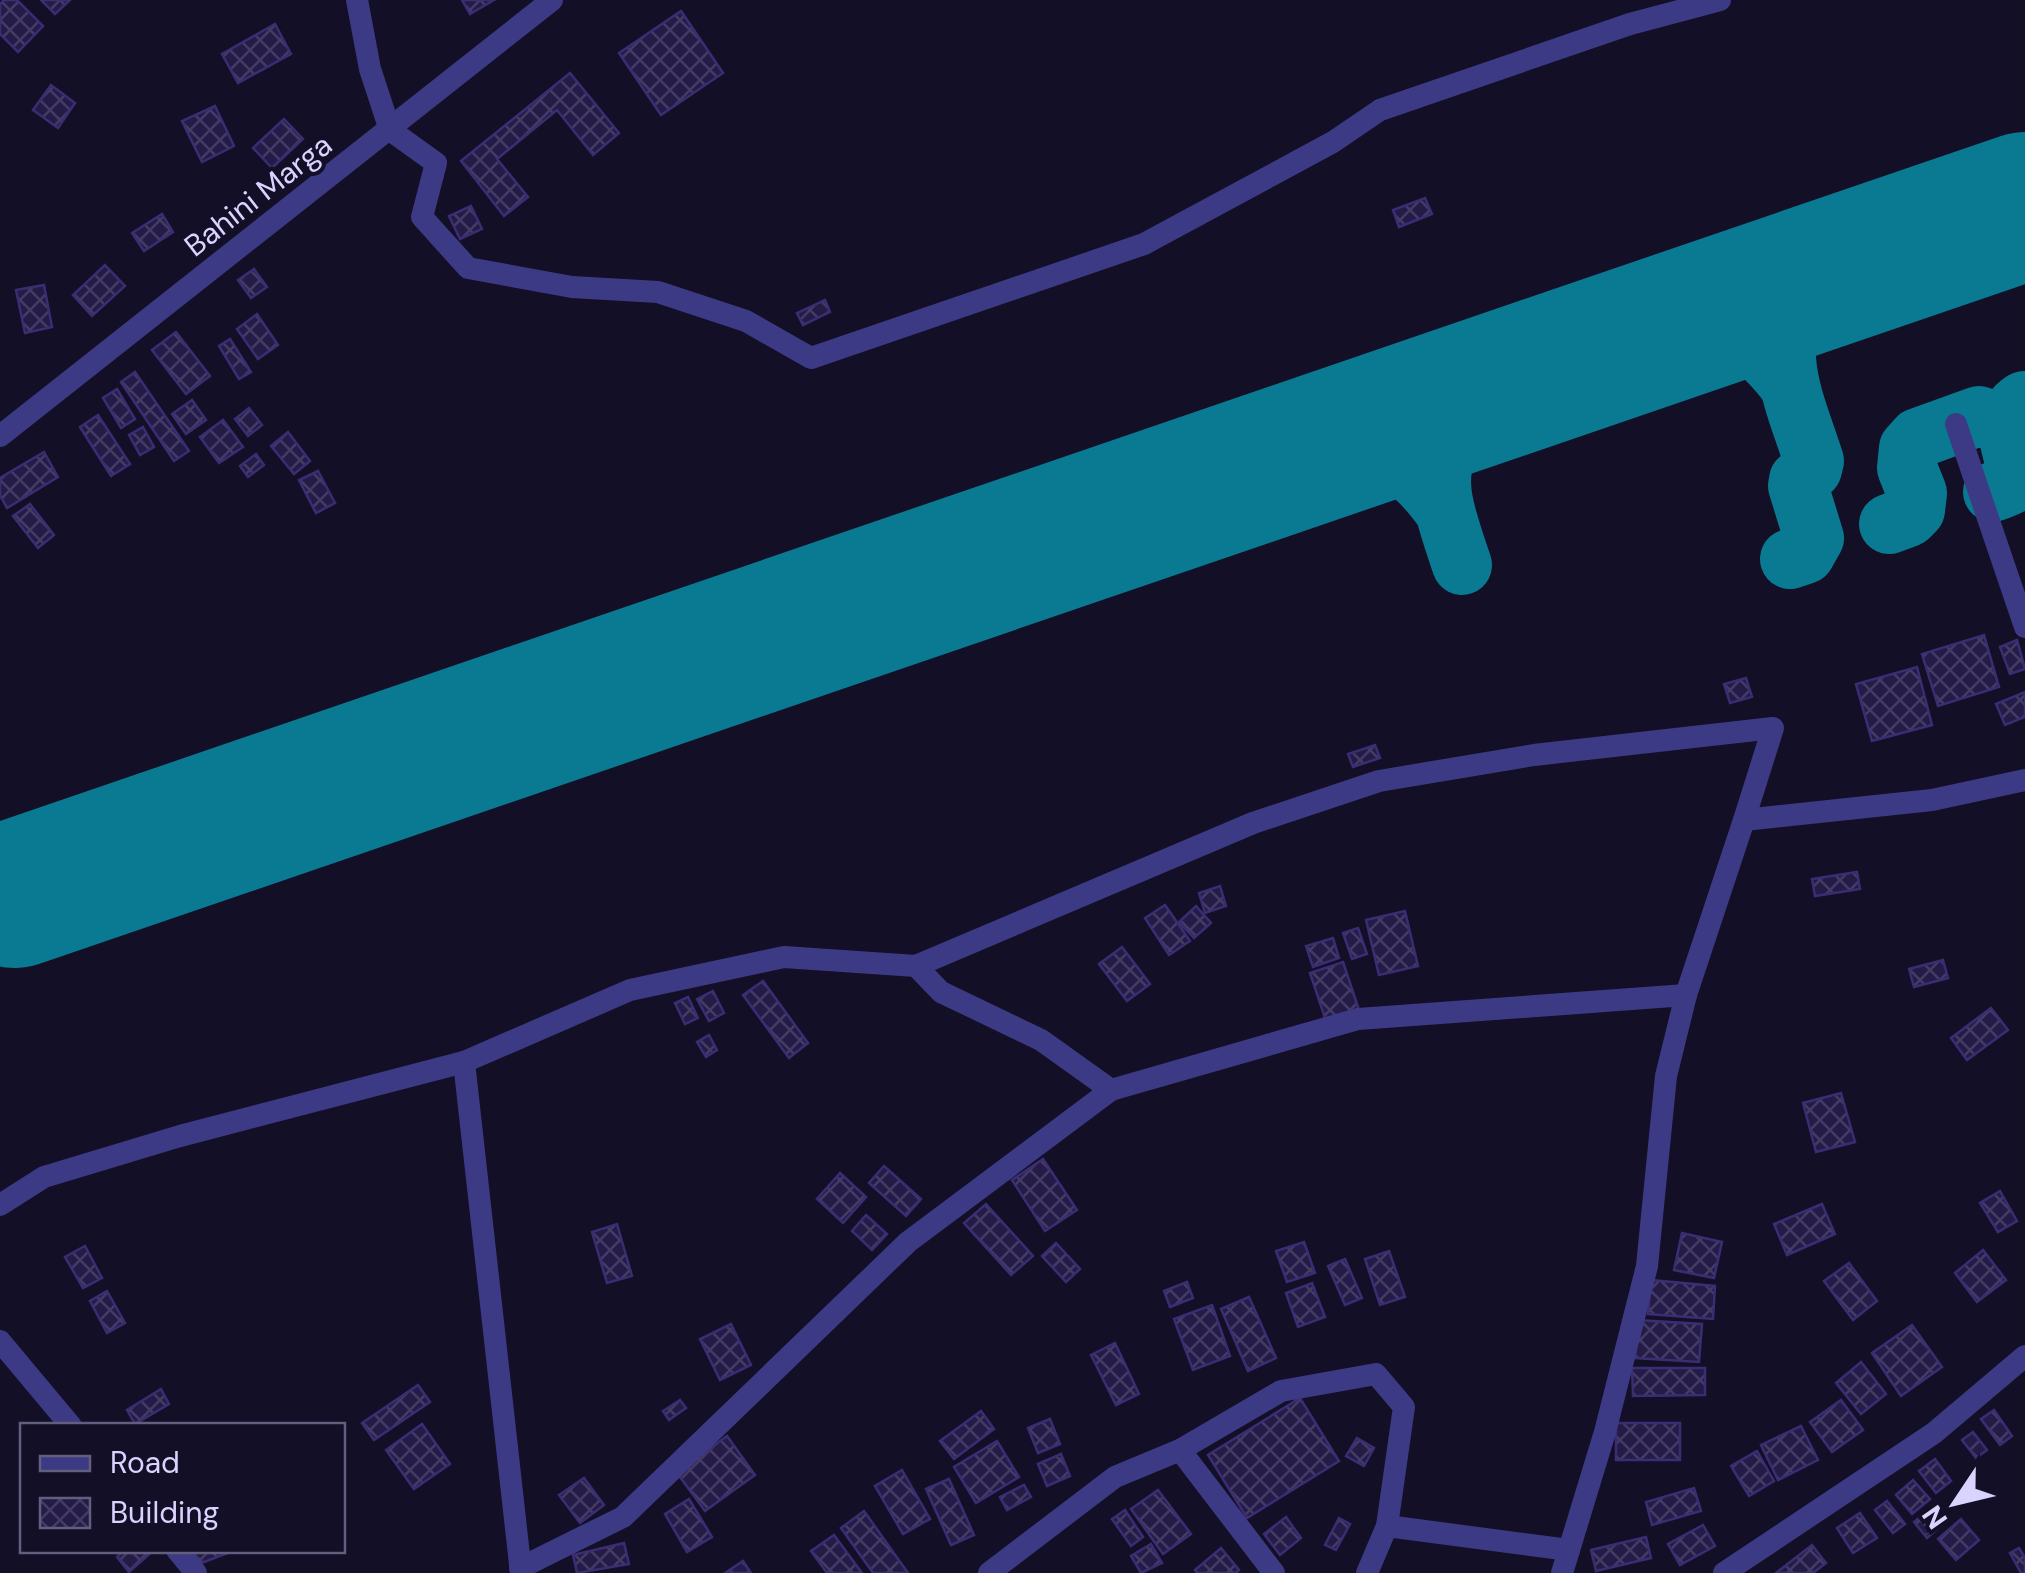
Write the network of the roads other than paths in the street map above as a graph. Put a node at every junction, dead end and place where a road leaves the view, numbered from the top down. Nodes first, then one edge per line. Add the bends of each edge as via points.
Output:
1 (357, 0) edge
2 (552, 0) edge
3 (1720, 0) edge
4 (390, 130) junction
5 (1956, 424) dead end
6 (0, 436) edge
7 (2025, 627) edge
8 (2025, 780) edge
9 (1744, 820) junction
10 (916, 966) junction
11 (1686, 995) junction
12 (464, 1062) junction
13 (1111, 1090) junction
14 (0, 1205) edge
15 (0, 1341) edge
16 (2025, 1356) edge
17 (68, 1423) edge
18 (1180, 1450) junction
19 (1387, 1526) junction
20 (1569, 1550) junction
21 (179, 1553) edge
22 (521, 1571) edge
23 (196, 1573) edge
24 (990, 1573) edge
25 (1274, 1573) edge
26 (1367, 1573) edge
27 (1562, 1573) edge
28 (1724, 1573) edge

1 - 4 street
2 - 4 street, Bahini Marga
3 - 4 street via 1380,110 1144,244 810,358 746,321 658,292 572,287 468,268 422,217 436,164
4 - 6 street, Bahini Marga
5 - 7 street
8 - 9 street via 1932,800
9 - 10 street via 1772,728 1534,755 1380,781 1252,823
9 - 11 street
10 - 12 street via 784,957 630,990
10 - 13 street via 942,992 1040,1040
11 - 13 street via 1358,1019
11 - 20 street via 1666,1076 1647,1266
12 - 14 street via 44,1177
12 - 22 street
13 - 22 street via 908,1242 623,1517
15 - 17 street
16 - 28 street via 1934,1434
18 - 19 street via 1281,1391 1376,1374 1404,1407
18 - 24 street via 1115,1478
18 - 25 street
19 - 20 street
19 - 26 street
20 - 27 street
21 - 23 street

